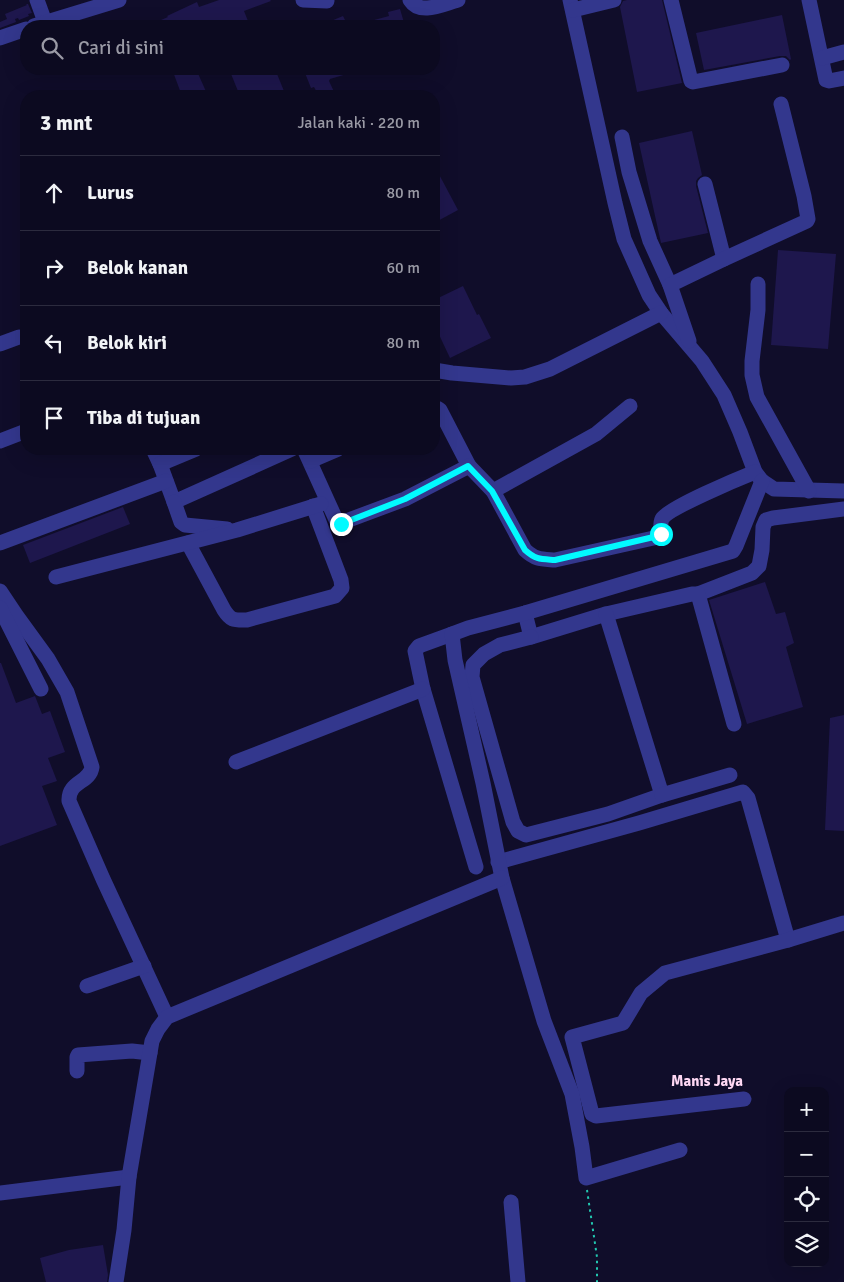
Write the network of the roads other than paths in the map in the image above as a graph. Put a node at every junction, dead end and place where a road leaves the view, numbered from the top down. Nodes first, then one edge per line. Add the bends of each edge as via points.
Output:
1 (37, 0) edge
2 (119, 0) edge
3 (303, 0) edge
4 (410, 0) edge
5 (458, 0) edge
6 (614, 0) edge
7 (670, 0) edge
8 (809, 0) edge
9 (327, 1) edge
10 (572, 5) edge
11 (39, 20) edge
12 (52, 20) edge
13 (20, 31) edge
14 (0, 38) edge
15 (844, 52) edge
16 (822, 58) junction
17 (782, 66) dead end
18 (844, 78) edge
19 (781, 104) dead end
20 (622, 137) dead end
21 (705, 184) dead end
22 (724, 258) junction
23 (758, 284) dead end
24 (670, 285) junction
25 (662, 313) junction
26 (19, 337) dead end
27 (0, 344) edge
28 (692, 350) junction
29 (440, 371) edge
30 (630, 406) dead end
31 (440, 410) edge
32 (20, 433) edge
33 (0, 441) edge
34 (156, 455) edge
35 (182, 455) edge
36 (279, 455) edge
37 (307, 455) edge
38 (160, 464) junction
39 (468, 466) junction
40 (759, 476) junction
41 (166, 481) junction
42 (492, 491) junction
43 (810, 491) junction
44 (844, 491) edge
45 (174, 502) junction
46 (320, 504) junction
47 (844, 509) edge
48 (237, 530) junction
49 (0, 543) edge
50 (188, 543) junction
51 (56, 577) dead end
52 (0, 592) edge
53 (698, 594) junction
54 (0, 608) edge
55 (525, 613) junction
56 (606, 614) junction
57 (452, 634) junction
58 (532, 637) junction
59 (41, 689) dead end
60 (423, 689) junction
61 (734, 724) dead end
62 (236, 762) dead end
63 (730, 775) dead end
64 (662, 795) junction
65 (498, 862) junction
66 (476, 867) dead end
67 (502, 878) junction
68 (844, 923) edge
69 (788, 940) junction
70 (144, 966) junction
71 (87, 986) dead end
72 (168, 1017) junction
73 (572, 1037) junction
74 (552, 1042) junction
75 (150, 1053) junction
76 (77, 1071) dead end
77 (579, 1091) junction
78 (744, 1099) dead end
79 (680, 1150) dead end
80 (129, 1177) junction
81 (0, 1193) edge
82 (511, 1202) dead end
83 (116, 1282) edge
84 (518, 1282) edge

1 - 11 street
2 - 12 street
3 - 9 street
4 - 5 street via 416,7 425,9
6 - 10 street
7 - 17 street via 691,81
8 - 16 street
10 - 25 street via 624,239 643,284
13 - 14 street
15 - 16 street
16 - 18 street via 826,80
19 - 22 street via 808,220
20 - 24 street via 650,240
21 - 22 street
22 - 24 street
23 - 43 street via 752,361 757,397
24 - 28 street
25 - 28 street
25 - 29 street via 550,369 525,377
26 - 27 street
28 - 40 street via 724,394
30 - 42 street via 596,434
31 - 39 street
32 - 33 street
34 - 38 street
35 - 38 street
36 - 45 street
37 - 46 street
38 - 41 street
39 - 42 street
39 - 46 street via 405,499 341,524
40 - 42 street via 688,502 664,516 658,536 555,560 533,557 525,550
40 - 43 street via 774,489
40 - 55 street via 733,551
41 - 45 street
41 - 49 street
43 - 44 street
45 - 48 street via 185,525
46 - 48 street
46 - 50 street via 341,580 342,588 336,596 246,620 231,619
47 - 53 street via 766,520 759,566 752,572
48 - 50 street
50 - 51 street
52 - 70 street via 48,659 67,692 92,767 90,773 72,789 69,801
53 - 56 street
53 - 61 street
54 - 59 street
55 - 57 street
55 - 58 street
56 - 58 street
56 - 64 street
57 - 60 street via 415,651
57 - 65 street
58 - 64 street via 500,645 484,654 473,665 472,677 518,831 526,835 608,814
60 - 62 street
60 - 66 street
63 - 64 street
65 - 67 street
65 - 69 street via 743,792 748,798
67 - 72 street
67 - 74 street
68 - 69 street
69 - 73 street via 665,973 641,994 623,1023
70 - 71 street
70 - 72 street
72 - 75 street via 158,1029
73 - 74 street
73 - 77 street
74 - 77 street
75 - 76 street via 78,1055
75 - 80 street
77 - 78 street via 592,1114 598,1117
77 - 79 street via 586,1178
80 - 81 street
80 - 83 street
82 - 84 street

